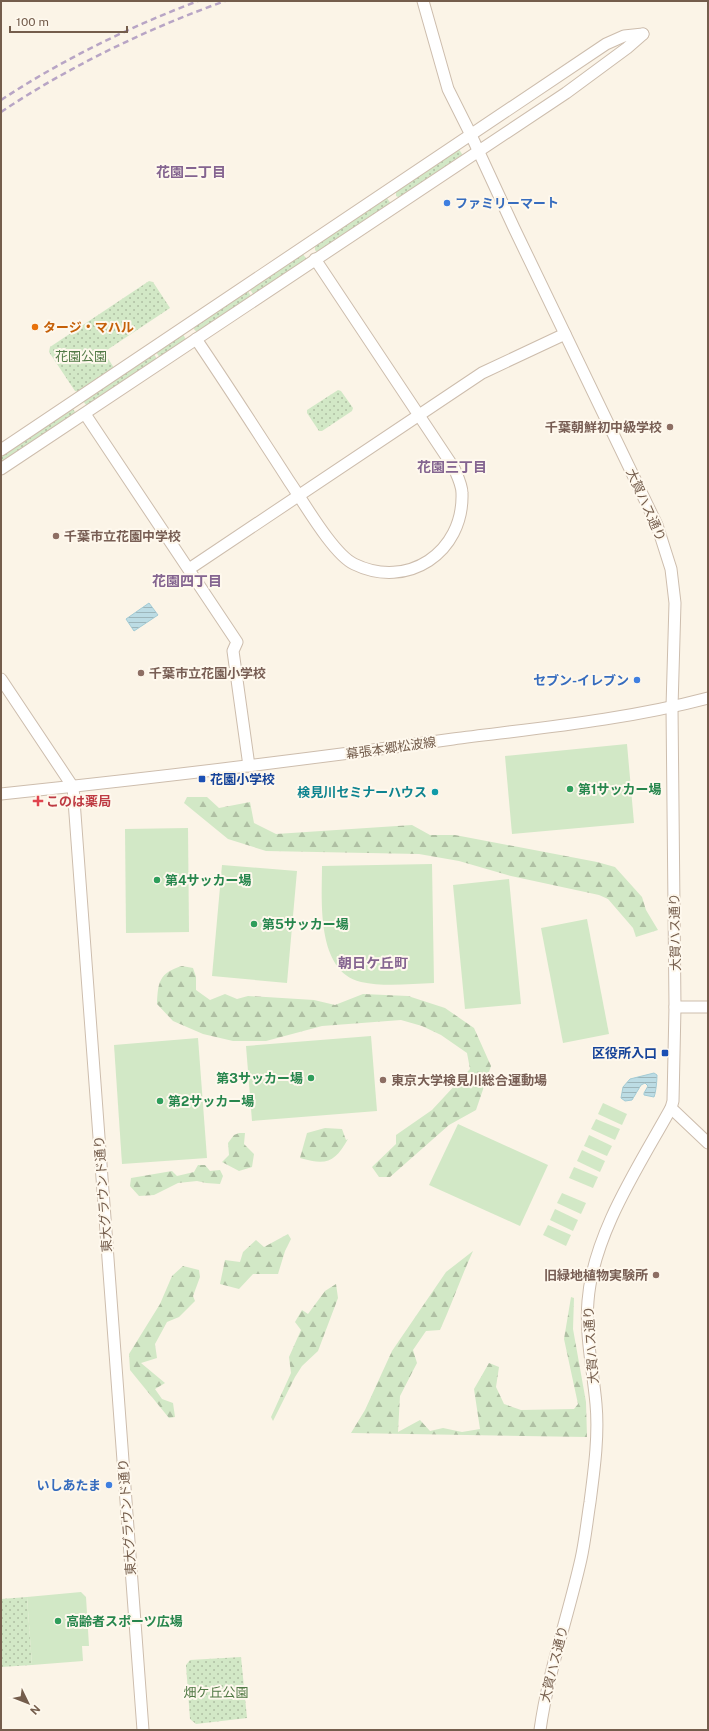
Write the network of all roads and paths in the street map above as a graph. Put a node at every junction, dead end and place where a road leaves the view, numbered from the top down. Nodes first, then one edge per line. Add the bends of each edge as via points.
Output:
1 (423, 1) edge
2 (472, 135) junction
3 (478, 151) junction
4 (315, 259) junction
5 (565, 334) junction
6 (196, 339) junction
7 (85, 414) junction
8 (420, 415) junction
9 (1, 450) edge
10 (1, 469) edge
11 (299, 495) junction
12 (189, 569) junction
13 (1, 679) edge
14 (708, 698) edge
15 (672, 707) junction
16 (249, 766) junction
17 (73, 786) junction
18 (1, 794) edge
19 (708, 1007) edge
20 (675, 1008) junction
21 (671, 1108) junction
22 (708, 1143) edge
23 (143, 1730) edge
24 (540, 1730) edge

1 - 2 street, 大賀ハス通り via 448,89
2 - 3 street, 大賀ハス通り
2 - 3 street via 606,44 624,36 642,34 566,93
2 - 9 street
3 - 4 street
3 - 5 street, 大賀ハス通り
4 - 6 street
4 - 8 street
5 - 8 street via 482,373
5 - 15 street, 大賀ハス通り via 663,540 671,569 675,602
6 - 7 street
6 - 11 street
7 - 10 street
7 - 12 street
8 - 11 street
8 - 11 street via 454,468 462,492 461,514 451,540 427,562 407,571 389,572 353,563 335,548
11 - 12 street
12 - 16 street via 237,642 233,651
13 - 17 street, 東大グラウンド通り
14 - 15 street, 幕張本郷松波線
15 - 16 street, 幕張本郷松波線
15 - 20 street, 大賀ハス通り
16 - 17 street, 幕張本郷松波線
17 - 18 street, 幕張本郷松波線
17 - 23 street, 東大グラウンド通り
19 - 20 street
20 - 21 street, 大賀ハス通り
21 - 22 street
21 - 24 street, 大賀ハス通り via 619,1201 596,1261 590,1285 587,1316 596,1406 596,1445 590,1500 581,1558 548,1684

